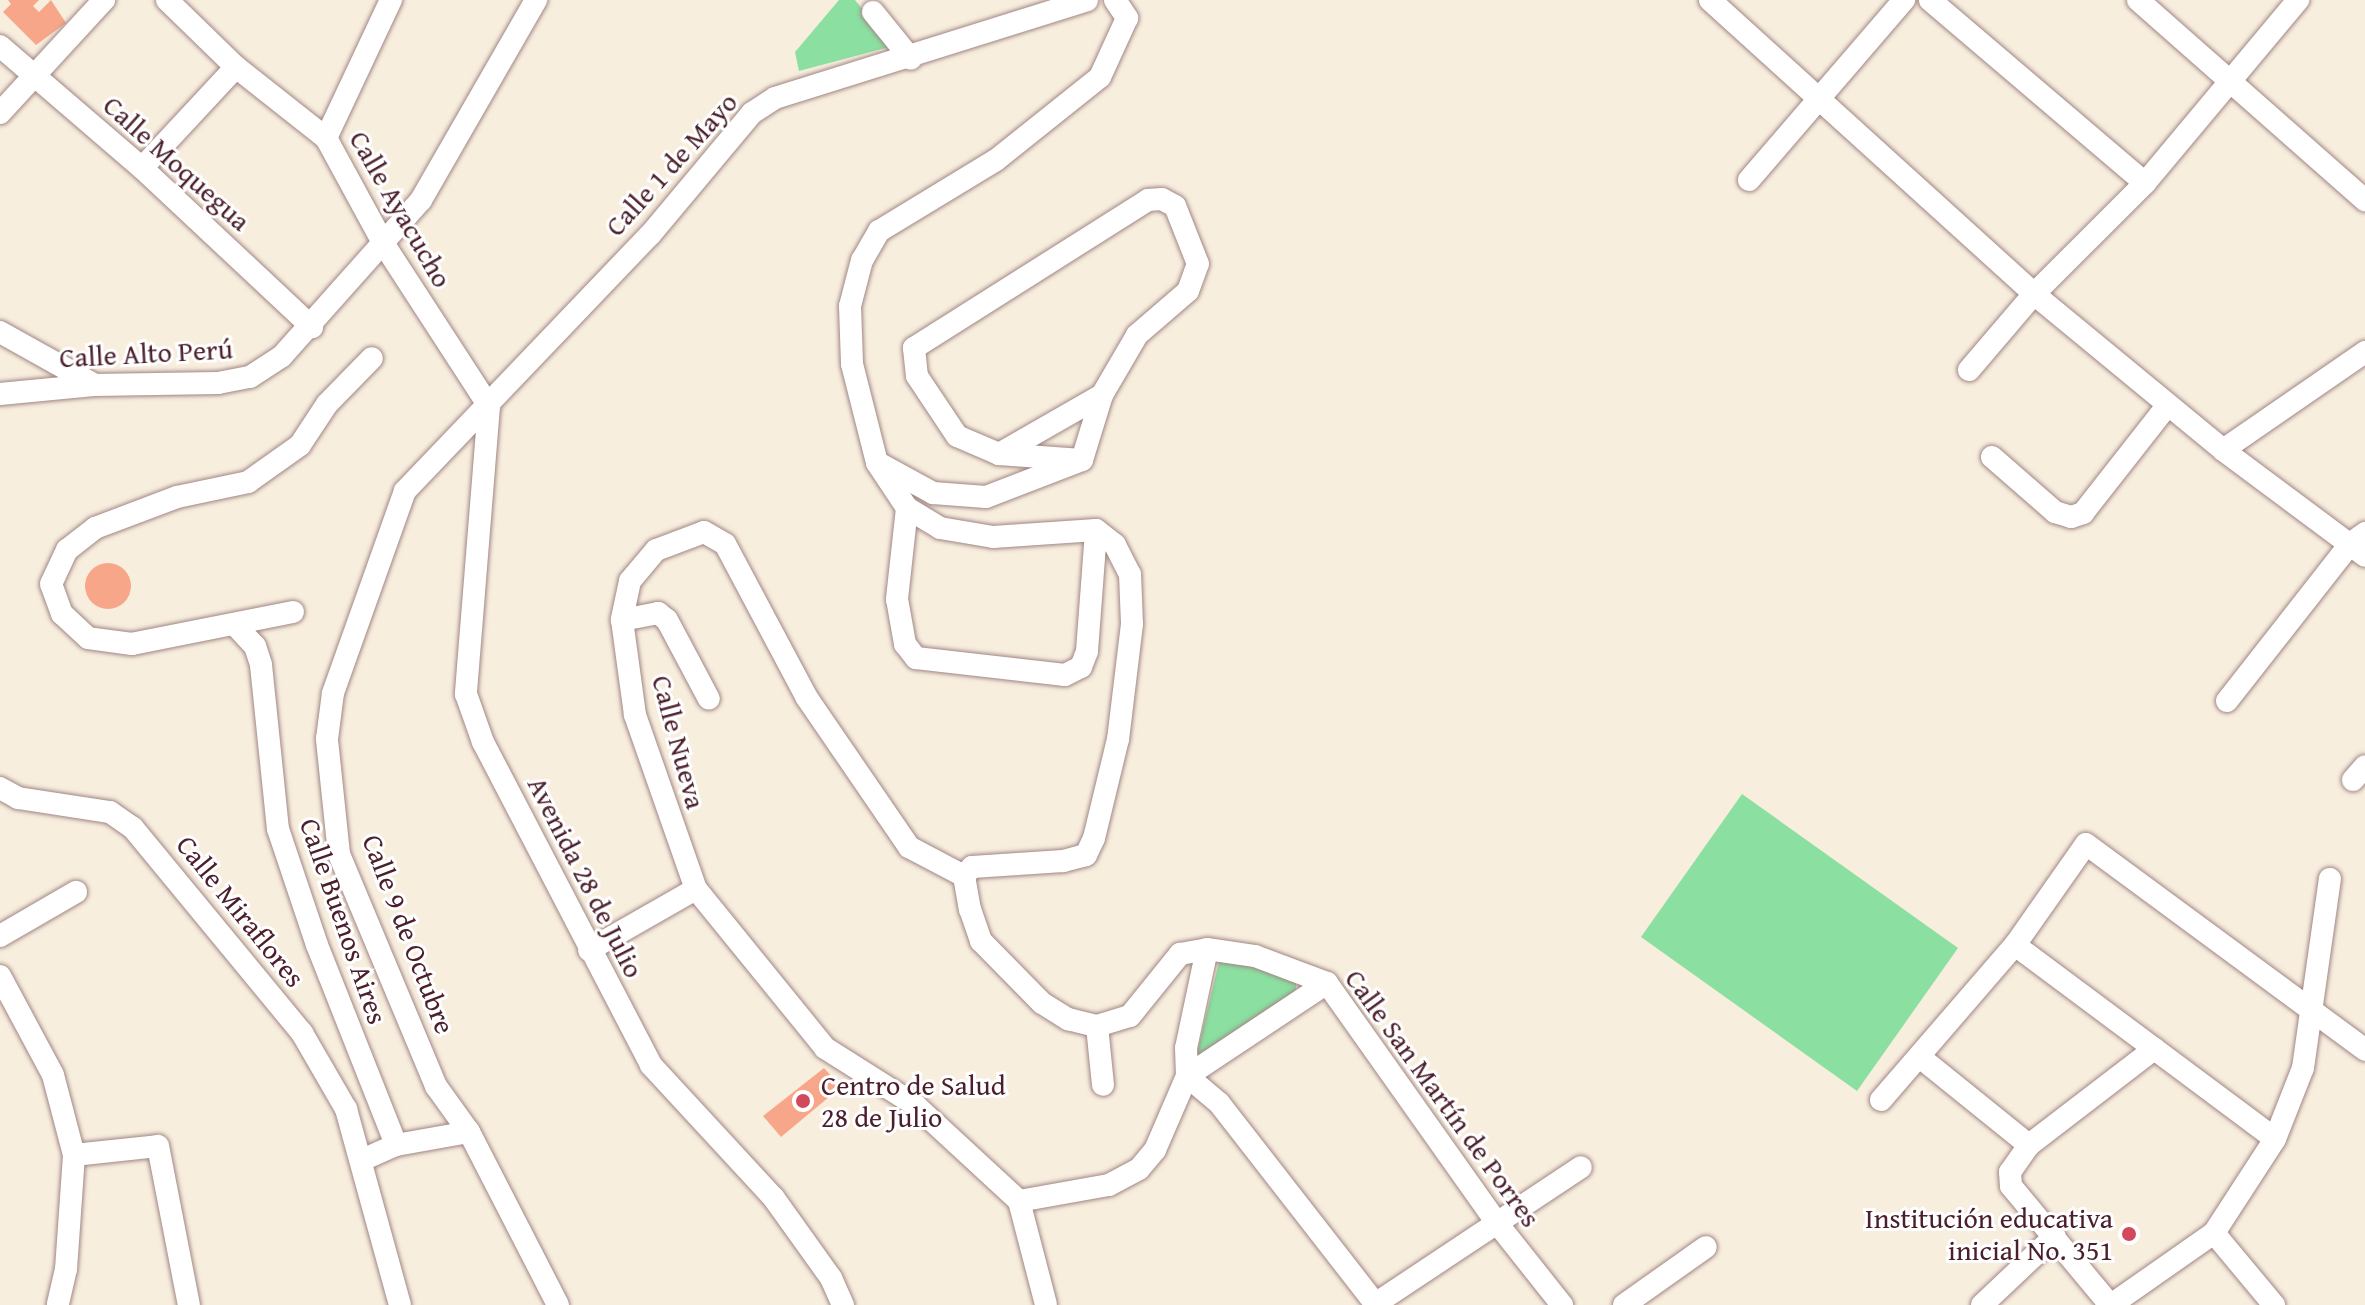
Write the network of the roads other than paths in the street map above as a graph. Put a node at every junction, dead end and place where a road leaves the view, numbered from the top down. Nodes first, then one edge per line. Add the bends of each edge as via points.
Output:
1 (104, 0) edge
2 (167, 0) edge
3 (391, 0) edge
4 (536, 0) edge
5 (1087, 0) edge
6 (1115, 0) edge
7 (1710, 0) edge
8 (1904, 0) edge
9 (1930, 0) edge
10 (2138, 0) edge
11 (2298, 0) edge
12 (873, 12) dead end
13 (0, 46) edge
14 (911, 59) junction
15 (236, 67) junction
16 (34, 79) junction
17 (2231, 81) junction
18 (1821, 98) junction
19 (0, 113) edge
20 (326, 138) junction
21 (142, 168) junction
22 (1749, 180) dead end
23 (2145, 183) junction
24 (2365, 200) edge
25 (385, 246) junction
26 (2034, 294) junction
27 (312, 327) junction
28 (0, 332) edge
29 (2365, 352) edge
30 (372, 358) dead end
31 (1969, 370) dead end
32 (94, 385) junction
33 (0, 394) edge
34 (1102, 395) junction
35 (489, 406) junction
36 (2167, 406) junction
37 (2223, 450) junction
38 (999, 454) junction
39 (1992, 457) dead end
40 (1082, 460) junction
41 (877, 463) junction
42 (907, 508) junction
43 (1096, 530) junction
44 (2360, 545) edge
45 (293, 612) dead end
46 (622, 620) junction
47 (237, 627) junction
48 (709, 699) dead end
49 (2227, 701) dead end
50 (0, 788) edge
51 (964, 876) junction
52 (2330, 879) dead end
53 (696, 889) junction
54 (76, 892) dead end
55 (0, 936) edge
56 (2015, 945) junction
57 (1207, 949) junction
58 (589, 950) junction
59 (0, 976) edge
60 (1327, 983) junction
61 (2310, 1005) junction
62 (1097, 1026) junction
63 (2154, 1049) junction
64 (2365, 1050) edge
65 (1921, 1058) junction
66 (1187, 1076) junction
67 (1103, 1085) dead end
68 (1881, 1100) dead end
69 (469, 1132) junction
70 (2275, 1139) junction
71 (396, 1145) junction
72 (2029, 1145) junction
73 (74, 1155) junction
74 (362, 1160) junction
75 (1581, 1167) dead end
76 (1019, 1201) junction
77 (1497, 1223) junction
78 (2214, 1233) junction
79 (2055, 1236) junction
80 (1706, 1247) dead end
81 (1376, 1304) edge
82 (58, 1305) edge
83 (190, 1305) edge
84 (400, 1305) edge
85 (558, 1305) edge
86 (843, 1305) edge
87 (1046, 1305) edge
88 (1562, 1305) edge
89 (1624, 1305) edge
90 (1982, 1305) edge
91 (2111, 1305) edge
92 (2274, 1305) edge

1 - 16 street
2 - 15 street, Calle Ayacucho
3 - 20 street
4 - 25 street, Calle Alto Perú via 421,200
5 - 14 street, Calle 1 de Mayo
6 - 41 street via 1127,18 1100,77 996,160 879,231 862,260 850,306 852,364
7 - 18 street
8 - 18 street
9 - 23 street
10 - 17 street
11 - 17 street
12 - 14 street
13 - 16 street, Calle Moquegua
14 - 35 street, Calle 1 de Mayo via 775,98 752,113 650,235
15 - 20 street, Calle Ayacucho
15 - 21 street
16 - 19 street
16 - 21 street, Calle Moquegua
17 - 23 street
17 - 24 street
18 - 22 street
18 - 26 street
20 - 25 street, Calle Ayacucho
21 - 27 street, Calle Moquegua
23 - 26 street
25 - 27 street, Calle Alto Perú
25 - 35 street, Calle Ayacucho
26 - 31 street
26 - 36 street
27 - 32 street, Calle Alto Perú via 250,377 218,383
28 - 32 street
29 - 37 street
30 - 47 street via 327,404 300,445 248,482 177,497 95,528 67,550 51,584 62,614 88,638 132,644
32 - 33 street, Calle Alto Perú
34 - 38 street
34 - 38 street via 1137,335 1188,291 1198,264 1175,206 1162,199 1148,200 914,348 917,376 957,436
34 - 40 street
35 - 58 street, Avenida 28 de Julio via 466,694 483,742
35 - 69 street, Calle 9 de Octubre via 405,491 351,632 333,693 327,739 339,854 436,1086
36 - 37 street
36 - 39 street via 2083,513 2071,517 2055,512
37 - 44 street
38 - 40 street
40 - 41 street via 986,497 933,493
41 - 42 street
42 - 43 street via 940,528 993,537
42 - 43 street via 897,599 905,644 916,658 1065,675 1081,667 1087,651
43 - 51 street via 1115,545 1130,574 1132,624 1118,739 1094,838 1086,855 1063,861 984,863
44 - 49 street
45 - 47 street
46 - 48 street via 658,613 667,620
46 - 51 street, Calle Nueva via 630,581 656,550 704,532 725,544 807,698 909,847
46 - 53 street, Calle Nueva via 635,715
47 - 71 street, Calle Buenos Aires via 255,646 261,665 278,829 317,945
50 - 74 street, Calle Miraflores via 18,798 110,812 133,828 302,1033 346,1109
51 - 62 street via 981,941 1007,972 1068,1019
52 - 61 street
53 - 58 street
53 - 76 street, Calle Nueva via 825,1048 915,1105
54 - 55 street
56 - 61 street via 2086,844
56 - 63 street
56 - 65 street
57 - 60 street, Calle San Martín de Porres via 1255,956
57 - 62 street via 1180,954 1130,1016
57 - 66 street via 1186,1048
58 - 86 street, Avenida 28 de Julio via 651,1065 773,1197 831,1278
59 - 73 street via 53,1075
60 - 66 street
60 - 77 street, Calle San Martín de Porres
61 - 64 street
61 - 70 street via 2303,1068
62 - 67 street
63 - 70 street
63 - 72 street
65 - 68 street
65 - 72 street
66 - 76 street via 1155,1150 1139,1169 1109,1185
66 - 81 street via 1219,1103
69 - 71 street
69 - 85 street, Calle 9 de Octubre
70 - 78 street
71 - 74 street
72 - 79 street via 2009,1178
73 - 82 street
73 - 83 street via 158,1146
74 - 84 street, Calle Miraflores
75 - 77 street
76 - 87 street
77 - 81 street
77 - 88 street, Calle San Martín de Porres
78 - 91 street
78 - 92 street
79 - 90 street
79 - 91 street
80 - 89 street

